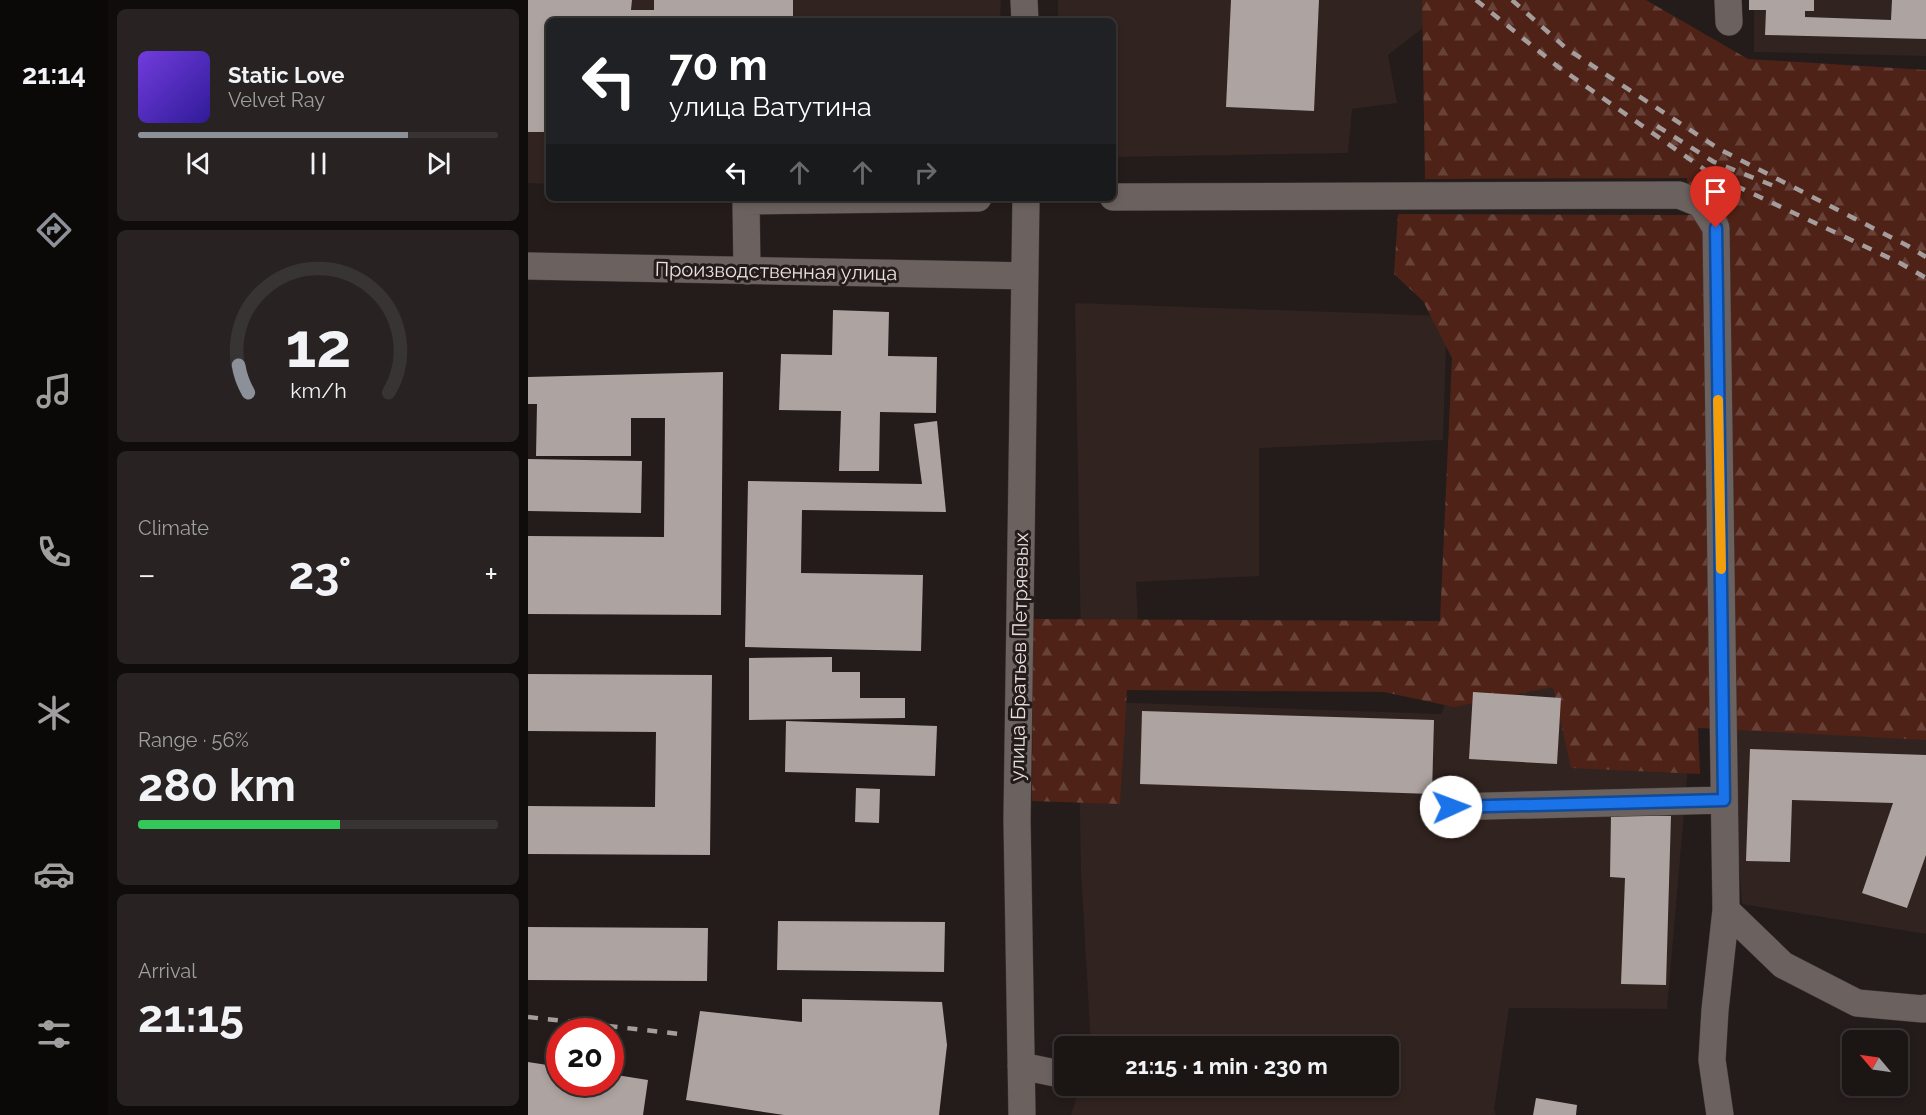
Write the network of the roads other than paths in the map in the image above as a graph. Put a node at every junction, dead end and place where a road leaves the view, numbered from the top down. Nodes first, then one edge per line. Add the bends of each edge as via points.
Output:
1 (1024, 0) edge
2 (1024, 18) edge
3 (1116, 197) edge
4 (746, 201) edge
5 (1026, 201) edge
6 (528, 266) edge
7 (747, 271) junction
8 (1025, 276) junction
9 (1724, 800) junction
10 (1451, 807) dead end
11 (1726, 910) junction
12 (1926, 1008) edge
13 (1021, 1066) junction
14 (1054, 1073) edge
15 (1022, 1115) edge
16 (1720, 1115) edge

1 - 2 street
3 - 9 street via 1679,195 1701,204 1716,228
4 - 7 street
5 - 8 street, улица Братьев Петряевых
6 - 7 street, Производственная улица
7 - 8 street, Производственная улица
8 - 13 street, улица Братьев Петряевых via 1017,819 1010,900
9 - 10 street
9 - 11 street
11 - 12 street via 1783,965 1857,1003
11 - 16 street via 1712,1060
13 - 14 street
13 - 15 street, улица Братьев Петряевых

